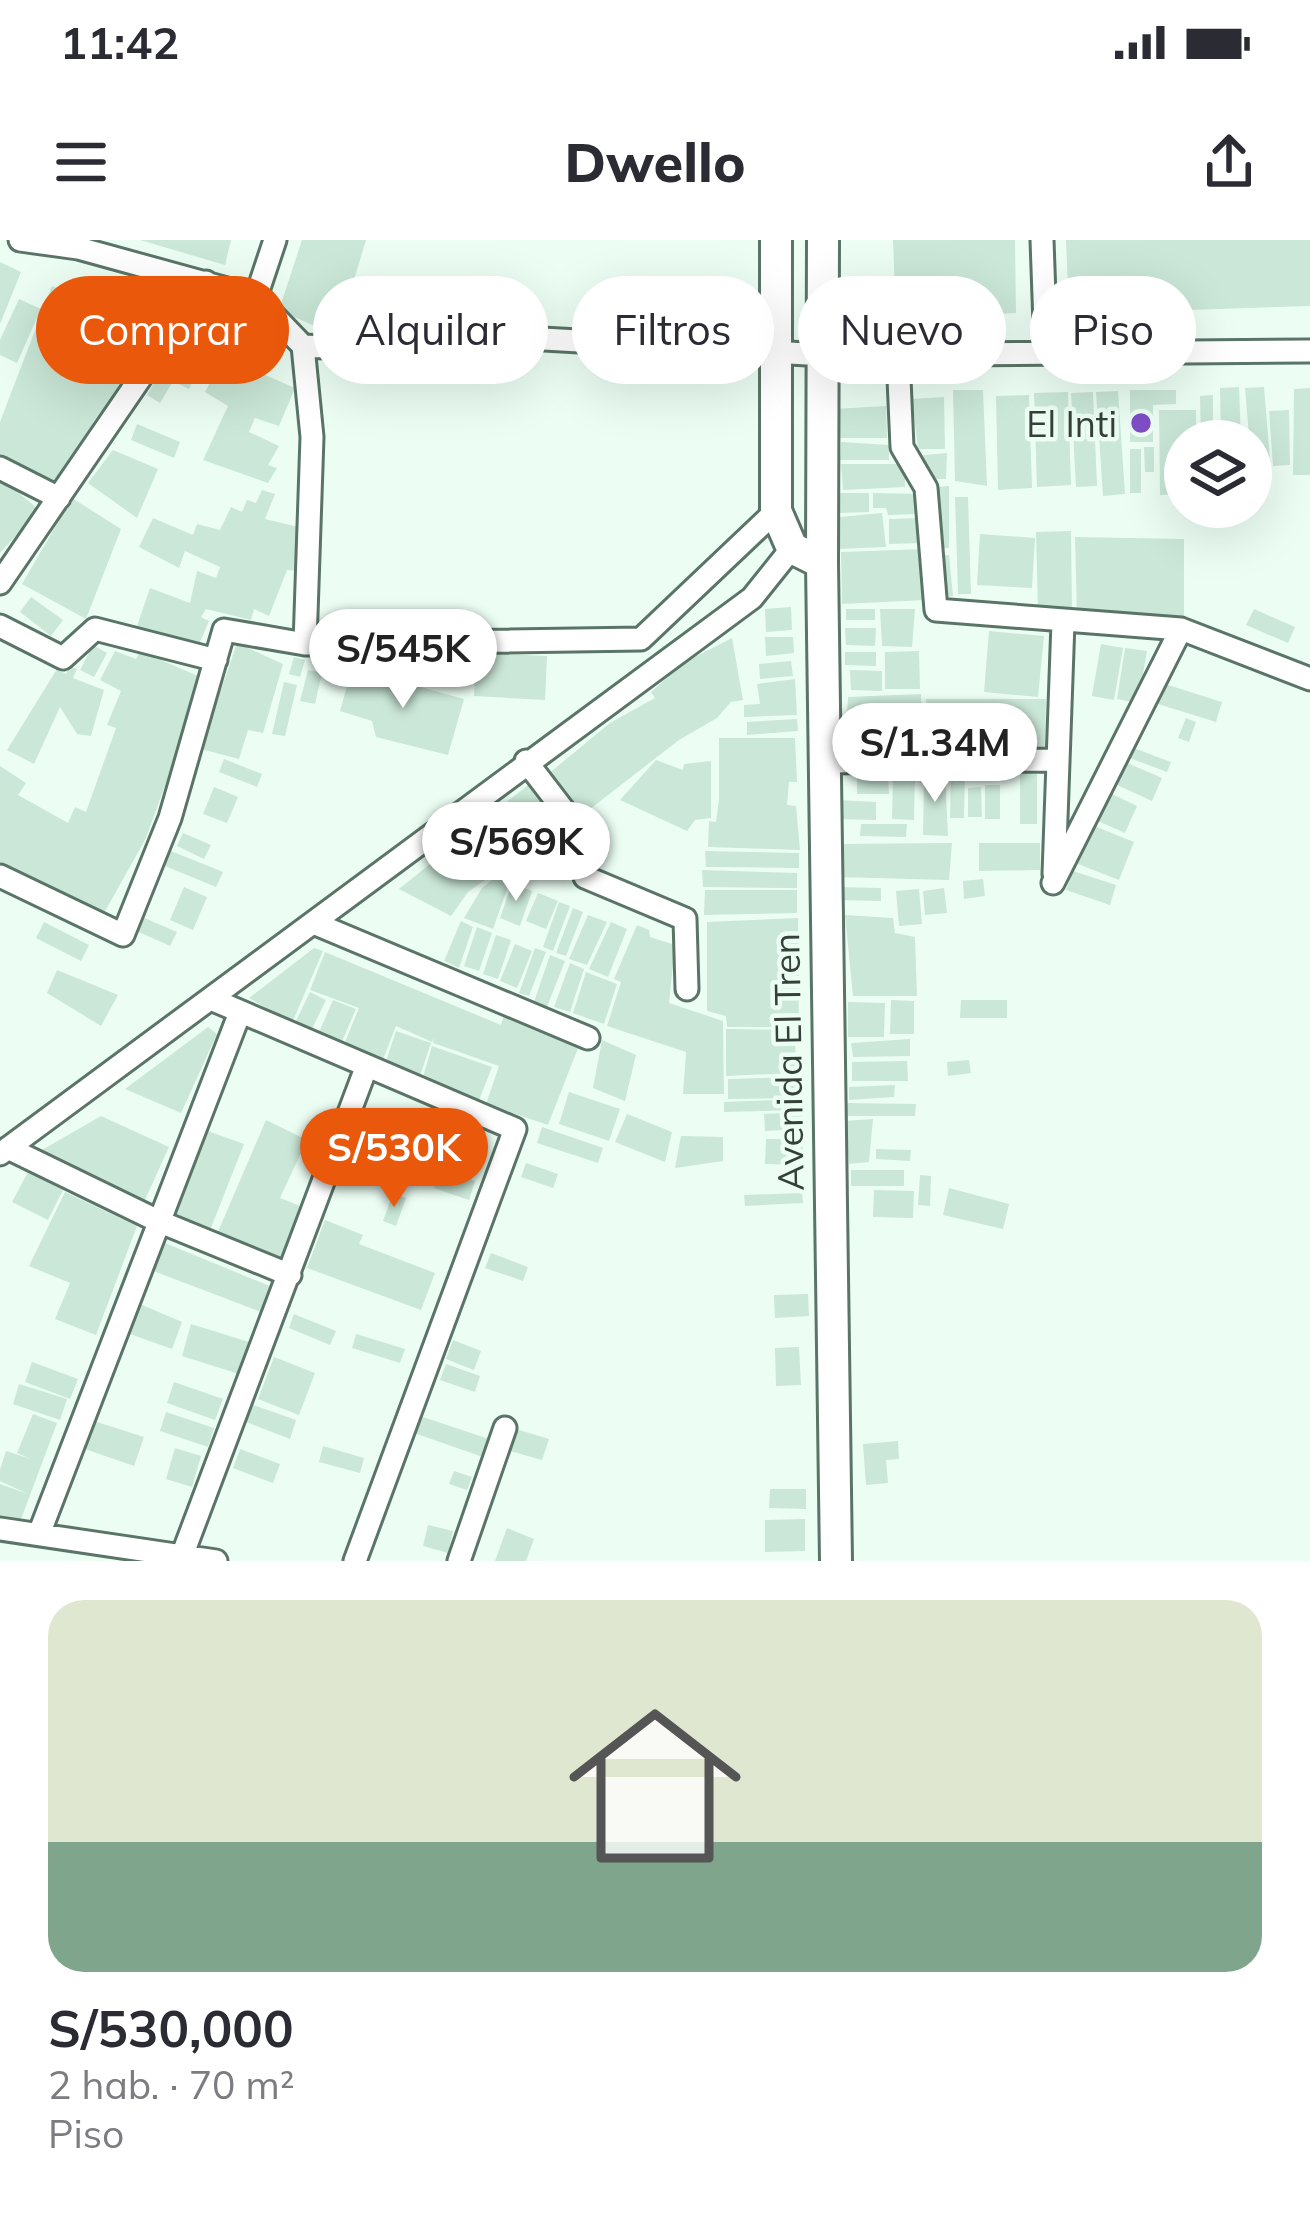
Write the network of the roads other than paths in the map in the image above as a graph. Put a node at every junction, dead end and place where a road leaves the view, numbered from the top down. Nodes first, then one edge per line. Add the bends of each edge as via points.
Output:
1 (20, 240) edge
2 (274, 240) edge
3 (776, 240) edge
4 (823, 240) edge
5 (1042, 240) edge
6 (80, 244) edge
7 (186, 276) edge
8 (263, 276) edge
9 (824, 276) edge
10 (1043, 276) edge
11 (289, 331) edge
12 (303, 346) junction
13 (779, 351) junction
14 (1310, 351) edge
15 (1196, 352) edge
16 (798, 353) edge
17 (136, 384) edge
18 (825, 384) edge
19 (899, 384) edge
20 (0, 468) edge
21 (58, 497) junction
22 (776, 511) junction
23 (792, 548) junction
24 (822, 562) junction
25 (0, 583) edge
26 (1063, 622) junction
27 (0, 626) edge
28 (1181, 629) junction
29 (305, 644) junction
30 (216, 660) junction
31 (1310, 679) edge
32 (1058, 760) junction
33 (526, 761) junction
34 (824, 762) junction
35 (0, 876) edge
36 (316, 924) junction
37 (687, 989) dead end
38 (211, 999) junction
39 (239, 1015) junction
40 (588, 1038) dead end
41 (366, 1068) junction
42 (4, 1151) edge
43 (158, 1221) junction
44 (290, 1275) junction
45 (505, 1428) dead end
46 (0, 1529) edge
47 (39, 1534) junction
48 (182, 1556) junction
49 (216, 1561) edge
50 (355, 1561) edge
51 (459, 1561) edge
52 (836, 1561) edge

1 - 6 street
2 - 8 street
3 - 13 main road
4 - 9 main road, Avenida El Tren
5 - 10 street
6 - 7 street
11 - 12 street
12 - 13 street via 347,348 385,330
12 - 29 street via 312,437
13 - 16 street
13 - 22 main road
14 - 15 street
17 - 21 street
18 - 24 main road, Avenida El Tren
19 - 26 street via 902,447 926,488 936,610
20 - 21 street
21 - 25 street
22 - 23 main road
22 - 29 street via 641,639
23 - 24 main road
23 - 33 street via 752,598
24 - 34 main road, Avenida El Tren
26 - 28 street
26 - 32 street
27 - 30 street via 63,658 95,629
28 - 31 street
28 - 32 street via 1053,884
29 - 30 street via 224,630
30 - 35 street via 170,818 123,935
32 - 34 street
33 - 36 street
33 - 37 street via 565,812 585,877 685,919
34 - 52 main road, Avenida El Tren
36 - 38 street
36 - 40 street
38 - 39 street
38 - 42 street
39 - 41 street
39 - 43 street
41 - 44 street
41 - 50 street via 515,1129
42 - 43 street
43 - 44 street
43 - 47 street
44 - 48 street
45 - 51 street
46 - 47 street
47 - 48 street
48 - 49 street

